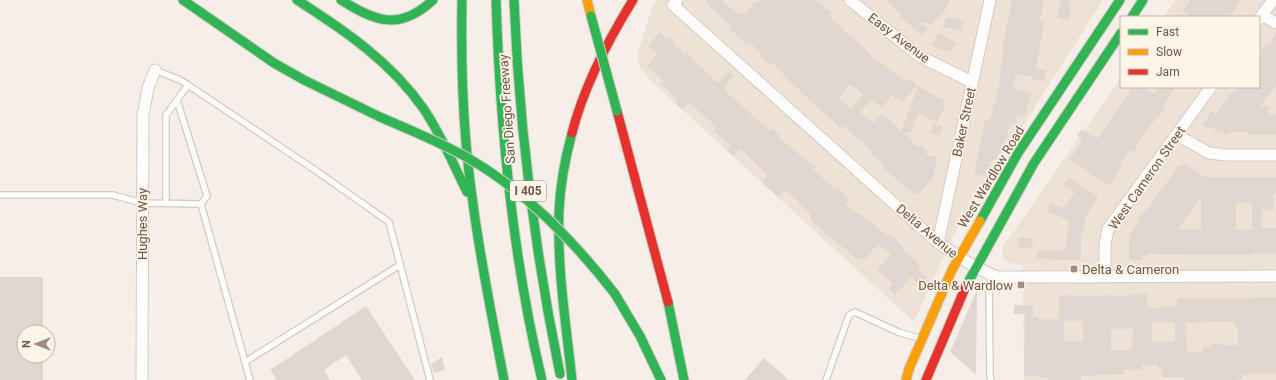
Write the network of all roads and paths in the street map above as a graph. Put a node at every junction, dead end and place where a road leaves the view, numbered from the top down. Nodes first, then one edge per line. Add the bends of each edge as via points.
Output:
1 (183, 0) edge
2 (297, 0) edge
3 (341, 0) edge
4 (433, 0) edge
5 (462, 0) edge
6 (496, 0) edge
7 (503, 0) edge
8 (514, 0) edge
9 (587, 0) edge
10 (633, 0) edge
11 (850, 0) edge
12 (990, 0) edge
13 (1120, 0) edge
14 (1143, 0) edge
15 (1273, 0) edge
16 (675, 2) edge
17 (1133, 16) edge
18 (1261, 17) edge
19 (1276, 23) edge
20 (1120, 35) edge
21 (155, 70) joint
22 (972, 82) junction
23 (188, 85) junction
24 (1210, 88) edge
25 (177, 100) junction
26 (1177, 135) junction
27 (1276, 155) edge
28 (496, 167) dead end
29 (499, 190) dead end
30 (0, 195) edge
31 (142, 202) junction
32 (166, 203) junction
33 (202, 204) junction
34 (473, 205) junction
35 (938, 244) junction
36 (959, 258) junction
37 (400, 265) junction
38 (975, 267) junction
39 (993, 275) junction
40 (1276, 276) edge
41 (1106, 277) junction
42 (922, 339) junction
43 (245, 362) junction
44 (142, 380) edge
45 (250, 380) edge
46 (430, 380) edge
47 (504, 380) edge
48 (542, 380) edge
49 (550, 380) edge
50 (562, 380) edge
51 (572, 380) edge
52 (661, 380) edge
53 (684, 380) edge
54 (826, 380) edge
55 (906, 380) edge
56 (926, 380) edge
57 (991, 380) edge

1 - 52 main road, bridge via 274,63 335,96 454,150 482,167 537,208 570,240 615,294 646,344
2 - 34 main road via 332,22 367,49 408,87 433,124
3 - 4 main road via 366,15 389,20 409,17 426,8
5 - 34 main road via 461,57
6 - 48 main road via 498,75 512,217
7 - 49 main road via 505,77 519,216
8 - 50 main road, San Diego Freeway / I 405 via 517,80 526,179 542,287
9 - 53 main road, bridge via 667,297
10 - 51 main road via 610,38 589,81 574,126 562,182 559,246
11 - 22 street, Easy Avenue via 919,56
12 - 22 street, Baker Street
13 - 36 main road, West Wardlow Road via 1018,153
14 - 17 main road
15 - 18 street
16 - 35 street, Delta Avenue
18 - 19 street
20 - 38 main road via 1034,163
21 - 23 lane
21 - 31 street, Hughes Way via 148,88 143,115
22 - 35 street, Baker Street
23 - 25 lane
23 - 37 lane via 389,222
24 - 26 street, West Cameron Street
25 - 32 lane via 166,115
25 - 33 lane via 207,196
26 - 27 street via 1209,153 1226,156
26 - 41 street, West Cameron Street via 1108,229
28 - 29 main road, San Diego Freeway / I 405
30 - 31 lane via 113,195
31 - 32 lane
31 - 44 street, Hughes Way
32 - 33 lane
33 - 43 lane
34 - 47 main road
35 - 36 street, Delta Avenue
36 - 38 street, Delta Avenue
36 - 42 main road, West Wardlow Road
37 - 43 lane
37 - 46 lane
38 - 39 street, Delta Avenue
38 - 56 main road
39 - 41 street, Delta Avenue
39 - 57 lane via 989,284
40 - 41 street, Delta Avenue
42 - 54 lane via 898,332 855,312 849,315
42 - 55 main road, West Wardlow Road
43 - 45 lane

